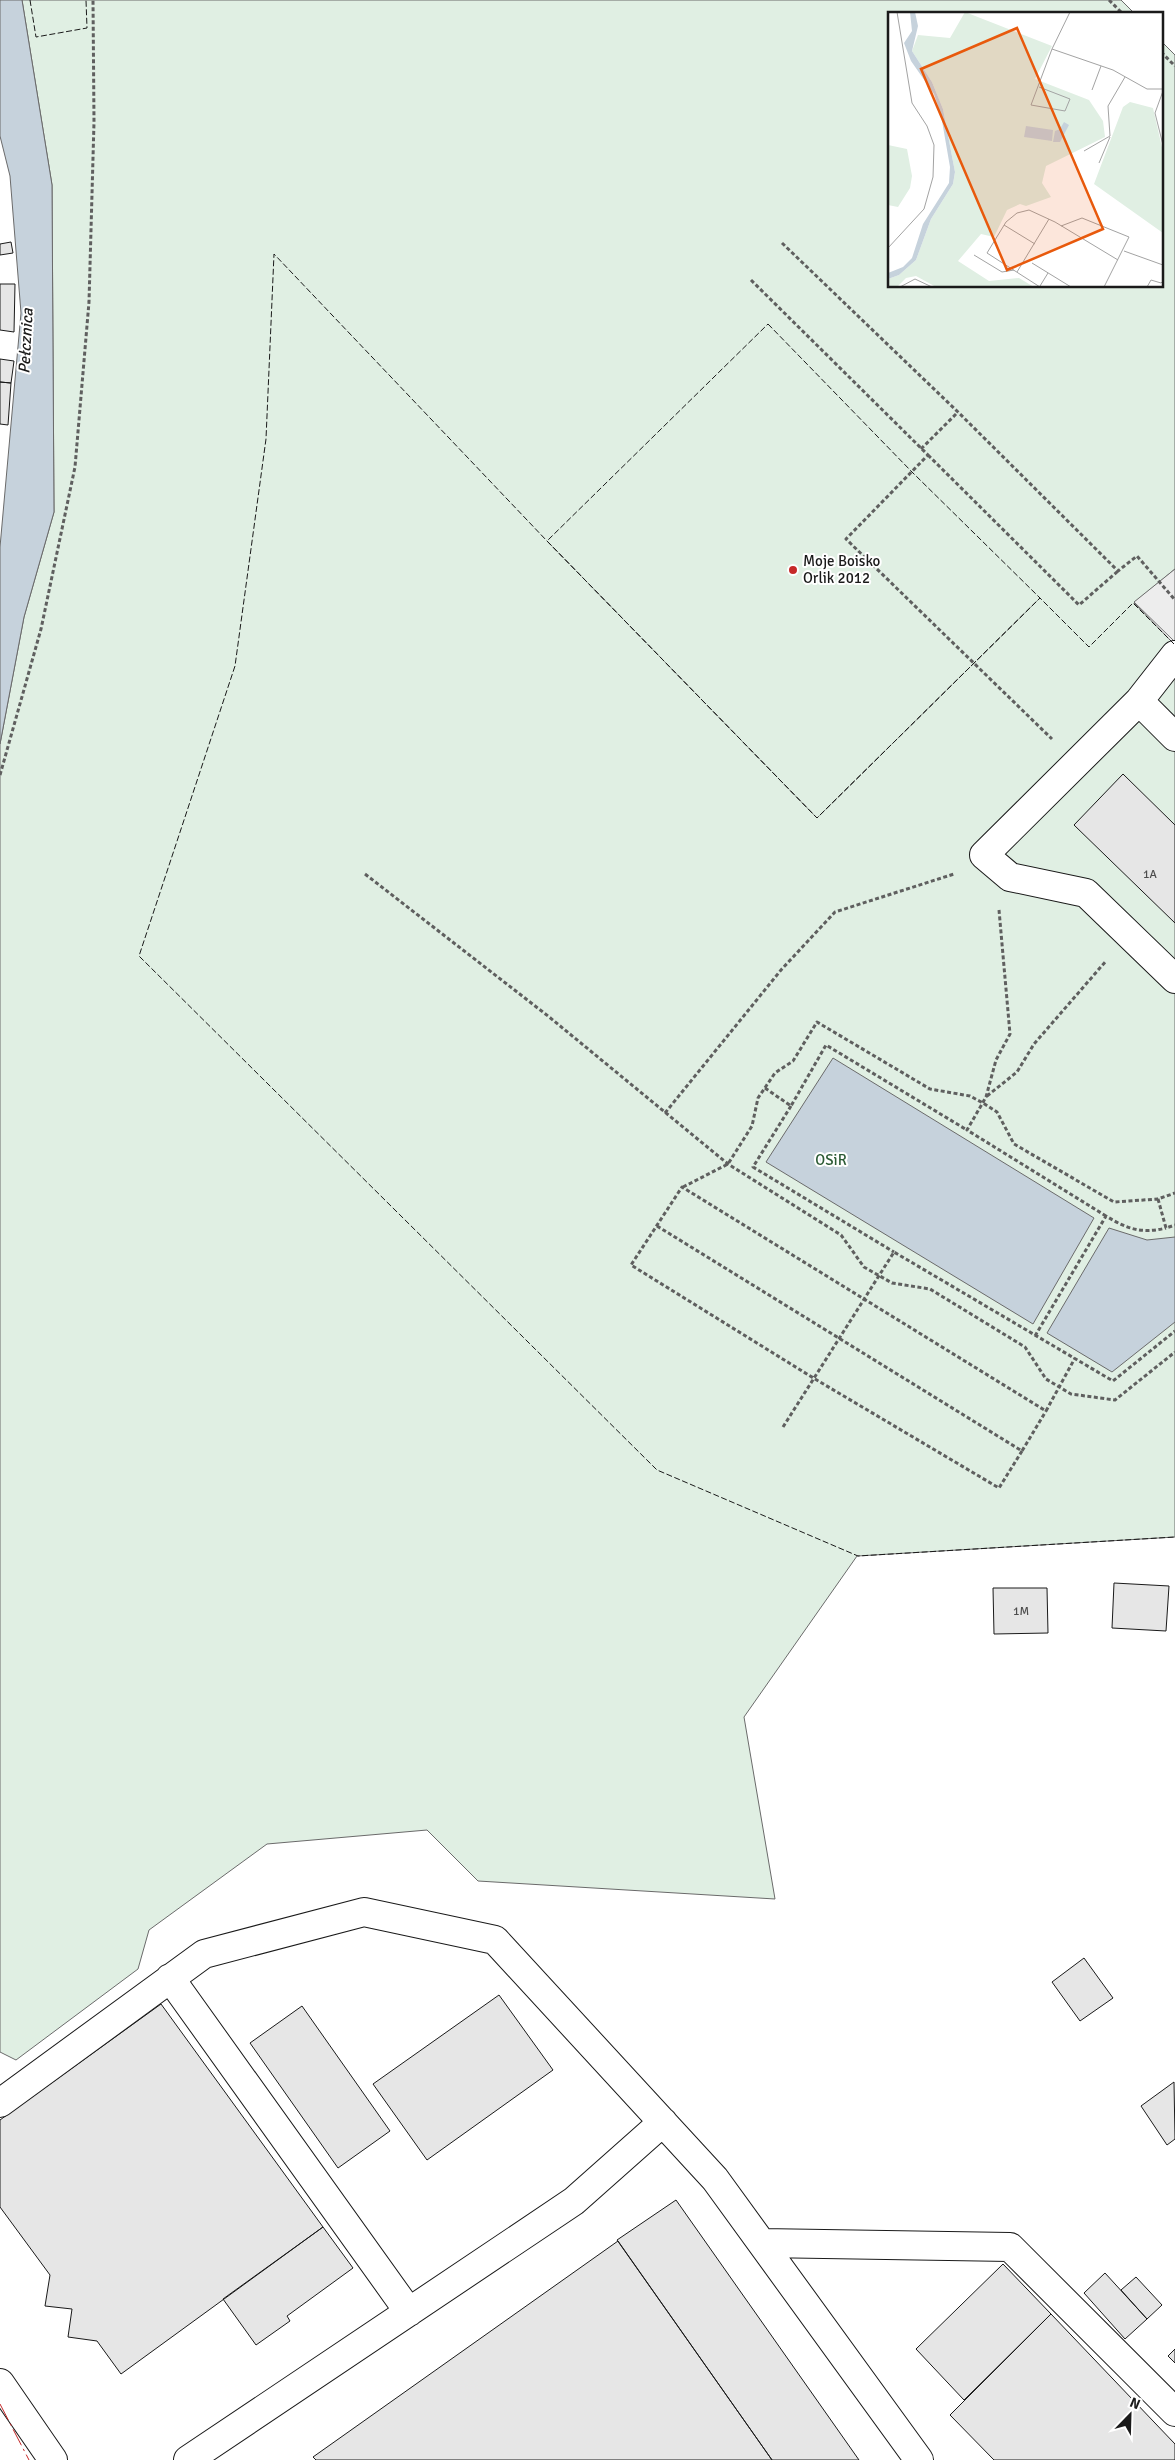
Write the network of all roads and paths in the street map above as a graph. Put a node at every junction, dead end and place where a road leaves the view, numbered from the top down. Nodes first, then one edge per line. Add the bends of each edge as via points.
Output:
1 (93, 0) edge
2 (1109, 0) edge
3 (1121, 12) edge
4 (1162, 53) edge
5 (1175, 66) edge
6 (782, 244) dead end
7 (751, 280) dead end
8 (958, 412) junction
9 (921, 449) junction
10 (928, 455) junction
11 (1118, 571) junction
12 (1175, 600) edge
13 (1175, 655) edge
14 (1139, 701) junction
15 (1175, 737) edge
16 (1075, 762) junction
17 (0, 775) edge
18 (984, 855) junction
19 (365, 874) dead end
20 (1010, 877) junction
21 (1128, 935) junction
22 (1175, 979) edge
23 (765, 1088) junction
24 (986, 1097) junction
25 (983, 1103) junction
26 (791, 1106) junction
27 (665, 1113) junction
28 (967, 1130) junction
29 (728, 1164) junction
30 (682, 1187) junction
31 (1175, 1193) edge
32 (1158, 1199) junction
33 (1106, 1216) junction
34 (1175, 1225) edge
35 (657, 1226) junction
36 (1166, 1228) junction
37 (894, 1252) junction
38 (879, 1275) junction
39 (863, 1299) junction
40 (1175, 1332) edge
41 (1035, 1336) junction
42 (839, 1339) junction
43 (1175, 1352) edge
44 (1075, 1358) junction
45 (815, 1379) junction
46 (1059, 1386) junction
47 (1046, 1410) junction
48 (784, 1427) dead end
49 (1022, 1451) junction
50 (170, 1978) junction
51 (0, 2103) edge
52 (663, 2122) junction
53 (762, 2243) junction
54 (409, 2312) junction
55 (0, 2383) edge
56 (1175, 2412) edge
57 (53, 2460) edge
58 (188, 2460) edge
59 (918, 2460) edge

1 - 17 path via 94,122 89,302 75,467 41,629
2 - 3 path
4 - 5 path
6 - 8 path
7 - 9 path
8 - 9 path
8 - 11 path
9 - 10 path
10 - 11 path via 1079,606
10 - 16 path via 846,539
11 - 12 path via 1137,556
13 - 14 lane
14 - 15 lane
14 - 16 lane
16 - 18 lane
18 - 20 lane
18 - 27 path via 953,874 834,912
19 - 27 path via 548,1016
20 - 21 lane via 1086,893
20 - 24 path via 999,905 1010,1034 996,1060
21 - 22 lane
21 - 24 path via 1034,1044 1017,1072
23 - 25 path via 775,1073 793,1061 817,1022 930,1089 970,1096
23 - 26 path
23 - 29 path via 758,1098 752,1126
24 - 25 path
25 - 28 path
25 - 32 path via 997,1112 1014,1144 1114,1202
26 - 28 path via 826,1045
26 - 37 path via 753,1167
27 - 29 path
28 - 33 path
29 - 30 path
29 - 38 path via 841,1235 864,1267
30 - 35 path
30 - 39 path
31 - 32 path
32 - 36 path
33 - 36 path via 1140,1232
33 - 41 path
34 - 36 path
35 - 42 path
35 - 45 path via 631,1265
37 - 38 path
37 - 41 path
38 - 39 path
38 - 46 path via 892,1283 930,1289 1017,1342 1025,1347 1046,1379
39 - 42 path
39 - 47 path
40 - 44 path via 1113,1381
41 - 44 path
42 - 45 path
42 - 49 path
43 - 46 path via 1115,1400 1071,1394
44 - 46 path
45 - 48 path
45 - 49 path via 999,1488
46 - 47 path
47 - 49 path
50 - 51 lane
50 - 52 lane via 204,1954 364,1912 495,1940
50 - 54 lane
52 - 53 lane via 715,2179
52 - 54 lane via 574,2201
53 - 56 lane via 1010,2247
53 - 59 lane
54 - 58 lane
55 - 57 lane

